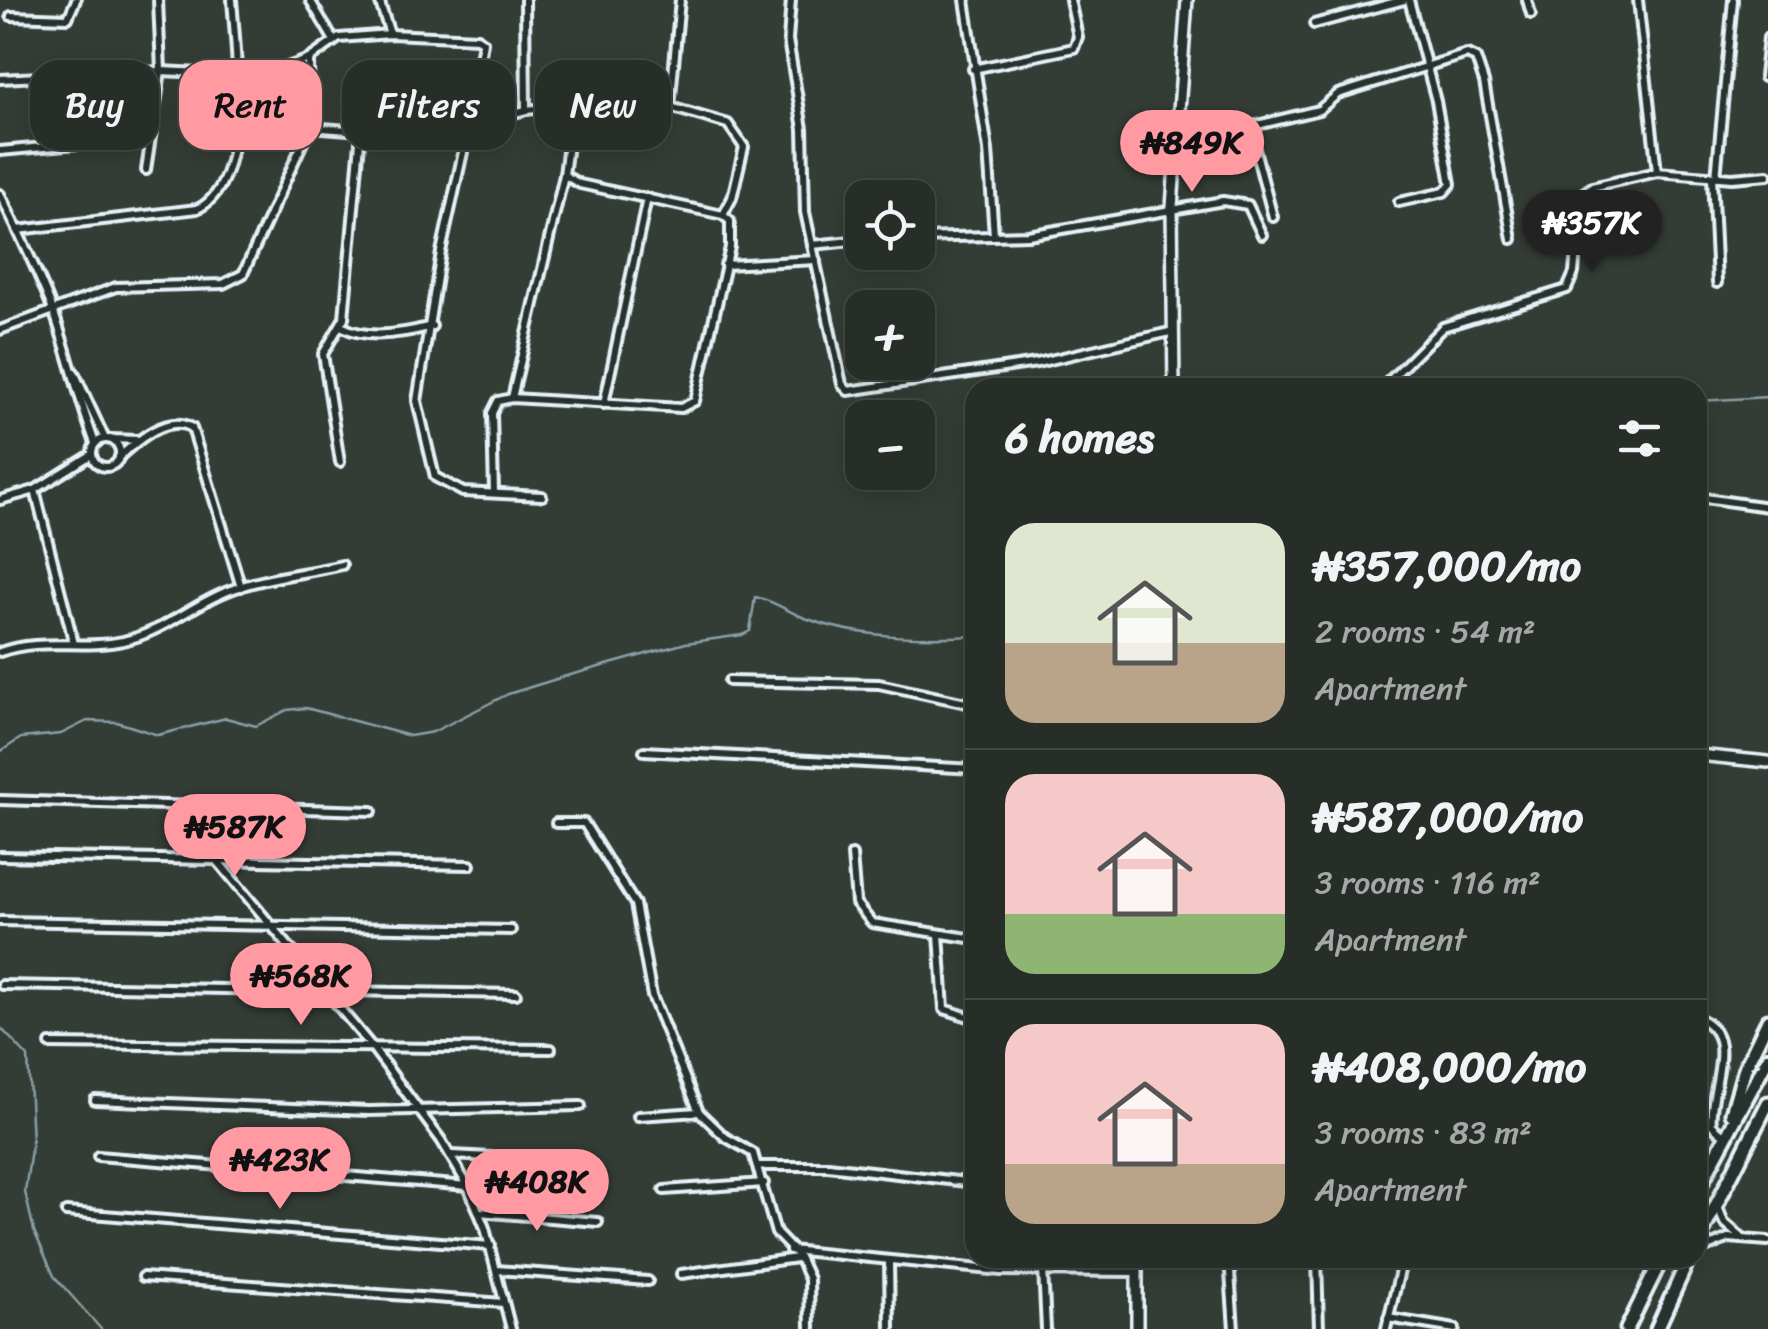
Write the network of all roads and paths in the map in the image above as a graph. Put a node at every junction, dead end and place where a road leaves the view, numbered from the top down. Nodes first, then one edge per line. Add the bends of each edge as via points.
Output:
1 (76, 0) edge
2 (158, 0) edge
3 (232, 0) edge
4 (310, 0) edge
5 (379, 0) edge
6 (526, 0) edge
7 (680, 0) edge
8 (790, 0) edge
9 (965, 0) edge
10 (1070, 0) edge
11 (1187, 0) edge
12 (1407, 0) edge
13 (1527, 0) edge
14 (1638, 0) edge
15 (1733, 0) edge
16 (1531, 14) dead end
17 (11, 16) dead end
18 (1314, 24) dead end
19 (390, 34) junction
20 (1768, 38) edge
21 (333, 40) junction
22 (310, 59) edge
23 (236, 60) edge
24 (480, 60) edge
25 (1428, 66) junction
26 (972, 69) junction
27 (161, 71) junction
28 (179, 72) edge
29 (1764, 76) dead end
30 (0, 80) edge
31 (671, 97) edge
32 (671, 108) edge
33 (535, 109) edge
34 (526, 110) junction
35 (515, 113) edge
36 (30, 148) edge
37 (232, 150) edge
38 (300, 150) edge
39 (359, 150) edge
40 (463, 150) edge
41 (567, 150) edge
42 (0, 151) edge
43 (146, 170) dead end
44 (1657, 172) junction
45 (564, 175) junction
46 (1768, 175) edge
47 (1714, 177) junction
48 (0, 194) edge
49 (646, 198) junction
50 (1399, 202) dead end
51 (1172, 207) junction
52 (4, 214) edge
53 (723, 215) junction
54 (1272, 217) dead end
55 (18, 230) junction
56 (994, 235) junction
57 (1262, 235) dead end
58 (935, 237) edge
59 (1512, 240) dead end
60 (845, 242) edge
61 (812, 245) junction
62 (816, 260) junction
63 (725, 265) junction
64 (1716, 283) dead end
65 (54, 312) junction
66 (432, 326) junction
67 (343, 327) junction
68 (0, 330) edge
69 (1174, 331) junction
70 (73, 371) junction
71 (1174, 378) edge
72 (1392, 378) edge
73 (512, 398) junction
74 (604, 404) junction
75 (107, 439) junction
76 (140, 440) junction
77 (96, 443) junction
78 (92, 455) junction
79 (120, 457) junction
80 (340, 462) dead end
81 (78, 466) junction
82 (98, 466) junction
83 (36, 490) junction
84 (494, 493) junction
85 (542, 496) dead end
86 (1707, 498) edge
87 (0, 500) edge
88 (1768, 507) edge
89 (342, 565) dead end
90 (241, 587) junction
91 (74, 644) junction
92 (0, 652) edge
93 (729, 680) dead end
94 (965, 704) edge
95 (644, 752) dead end
96 (1707, 755) edge
97 (1768, 762) edge
98 (965, 768) edge
99 (0, 800) edge
100 (172, 806) junction
101 (372, 810) dead end
102 (556, 823) dead end
103 (852, 855) dead end
104 (0, 856) edge
105 (214, 861) junction
106 (470, 864) dead end
107 (0, 921) edge
108 (274, 927) junction
109 (511, 930) dead end
110 (939, 934) junction
111 (965, 937) edge
112 (2, 985) dead end
113 (320, 987) junction
114 (516, 994) dead end
115 (965, 1016) edge
116 (1768, 1020) edge
117 (1707, 1021) edge
118 (50, 1044) dead end
119 (372, 1047) junction
120 (551, 1049) dead end
121 (1768, 1058) edge
122 (95, 1100) dead end
123 (1768, 1103) edge
124 (581, 1106) dead end
125 (418, 1108) junction
126 (699, 1112) junction
127 (638, 1116) dead end
128 (1768, 1119) edge
129 (1726, 1133) junction
130 (1750, 1137) junction
131 (450, 1155) junction
132 (98, 1156) dead end
133 (584, 1162) dead end
134 (759, 1166) junction
135 (1707, 1171) edge
136 (965, 1182) edge
137 (764, 1183) junction
138 (468, 1186) junction
139 (664, 1190) dead end
140 (1716, 1202) junction
141 (66, 1212) dead end
142 (479, 1212) junction
143 (598, 1222) dead end
144 (1707, 1222) edge
145 (1742, 1238) junction
146 (1768, 1241) edge
147 (491, 1246) junction
148 (789, 1250) junction
149 (1707, 1250) edge
150 (799, 1258) junction
151 (889, 1261) junction
152 (965, 1268) edge
153 (967, 1268) edge
154 (1138, 1268) edge
155 (1230, 1268) edge
156 (1317, 1268) edge
157 (1400, 1268) edge
158 (1657, 1268) edge
159 (1685, 1268) edge
160 (1043, 1269) junction
161 (496, 1270) junction
162 (1138, 1272) junction
163 (682, 1274) dead end
164 (143, 1277) dead end
165 (648, 1281) dead end
166 (504, 1303) junction
167 (1388, 1318) junction
168 (511, 1329) edge
169 (810, 1329) edge
170 (890, 1329) edge
171 (1046, 1329) edge
172 (1137, 1329) edge
173 (1234, 1329) edge
174 (1319, 1329) edge
175 (1386, 1329) edge
176 (1455, 1329) edge
177 (1627, 1329) edge
178 (1656, 1329) edge

1 - 17 street via 68,18
2 - 27 street
3 - 23 street
4 - 21 street
5 - 19 street
6 - 34 street
7 - 31 street
8 - 61 street via 788,40
9 - 26 street
10 - 26 street via 1074,48
11 - 51 street
12 - 18 street
12 - 25 street
13 - 16 street
14 - 44 street
15 - 47 street
19 - 21 street
19 - 24 street via 483,42
20 - 29 street
21 - 22 street
25 - 50 street via 1450,188
25 - 54 street via 1338,94 1319,110 1249,127
25 - 59 street via 1467,54 1476,58
26 - 56 street via 988,150
27 - 28 street
27 - 30 street
27 - 43 street
32 - 53 street via 735,128 743,154
33 - 34 street
34 - 35 street
36 - 42 street
37 - 55 street via 224,182 197,209
38 - 65 street via 252,259 236,278 223,284 116,287
39 - 67 street
40 - 66 street
41 - 45 street
44 - 47 street
44 - 72 street via 1582,193 1567,290 1443,327
45 - 49 street
45 - 73 street
46 - 47 street
47 - 64 street
48 - 52 street
49 - 53 street
49 - 74 street
51 - 56 street via 1060,231
51 - 57 street via 1242,202
51 - 69 street
52 - 55 street
53 - 63 street via 732,232
55 - 65 street
56 - 58 street
60 - 61 street
61 - 62 street
62 - 63 street
62 - 69 street via 848,391 1036,363
63 - 74 street via 695,401 682,408
65 - 68 street
65 - 70 street
66 - 67 street via 357,333
66 - 84 street via 417,401 435,478 450,488
67 - 80 street via 323,354
69 - 71 street
70 - 75 street
70 - 77 street
73 - 74 street
73 - 84 street via 498,401 492,413
75 - 76 street
75 - 77 street
75 - 79 street via 117,444
76 - 79 street
76 - 90 street via 168,424 192,428
77 - 78 street
78 - 81 street
78 - 82 street
79 - 82 street
81 - 82 street
81 - 83 street
83 - 87 street
83 - 91 street
84 - 85 street
86 - 88 street
89 - 90 street
90 - 91 street via 168,627
91 - 92 street via 41,641
93 - 94 street via 879,684
95 - 98 street
96 - 97 street
99 - 100 street
100 - 101 street
100 - 105 street
102 - 126 street via 584,824 636,904 652,996
103 - 110 street via 862,916
104 - 105 street
105 - 106 street
105 - 108 street
107 - 108 street
108 - 109 street
108 - 113 street
110 - 111 street
110 - 115 street via 944,1009
112 - 113 street
113 - 114 street
113 - 119 street
116 - 129 highway
117 - 129 street via 1718,1038 1721,1070 1710,1116
118 - 119 street
119 - 120 street
119 - 125 street
121 - 129 highway
122 - 125 street
123 - 130 highway
124 - 125 street
125 - 131 street
126 - 127 street
126 - 134 street via 753,1153
128 - 130 highway
129 - 135 highway
130 - 140 highway
131 - 133 street
131 - 138 street
132 - 138 street
134 - 136 street via 828,1166
134 - 137 street
137 - 139 street
137 - 148 street via 776,1233
138 - 142 street
140 - 144 highway
140 - 145 street via 1724,1222
141 - 147 street
142 - 143 street
142 - 147 street
145 - 146 street
145 - 149 street
147 - 161 street
148 - 150 street
148 - 151 street
150 - 163 street
150 - 169 street via 809,1279
151 - 152 street
151 - 170 street
153 - 160 street
154 - 162 street
155 - 173 street
156 - 174 street
157 - 167 street
158 - 177 highway
159 - 178 highway
160 - 162 street
160 - 171 street
161 - 165 street
161 - 166 street
162 - 172 street
164 - 166 street
166 - 168 street
167 - 175 street
167 - 176 street

